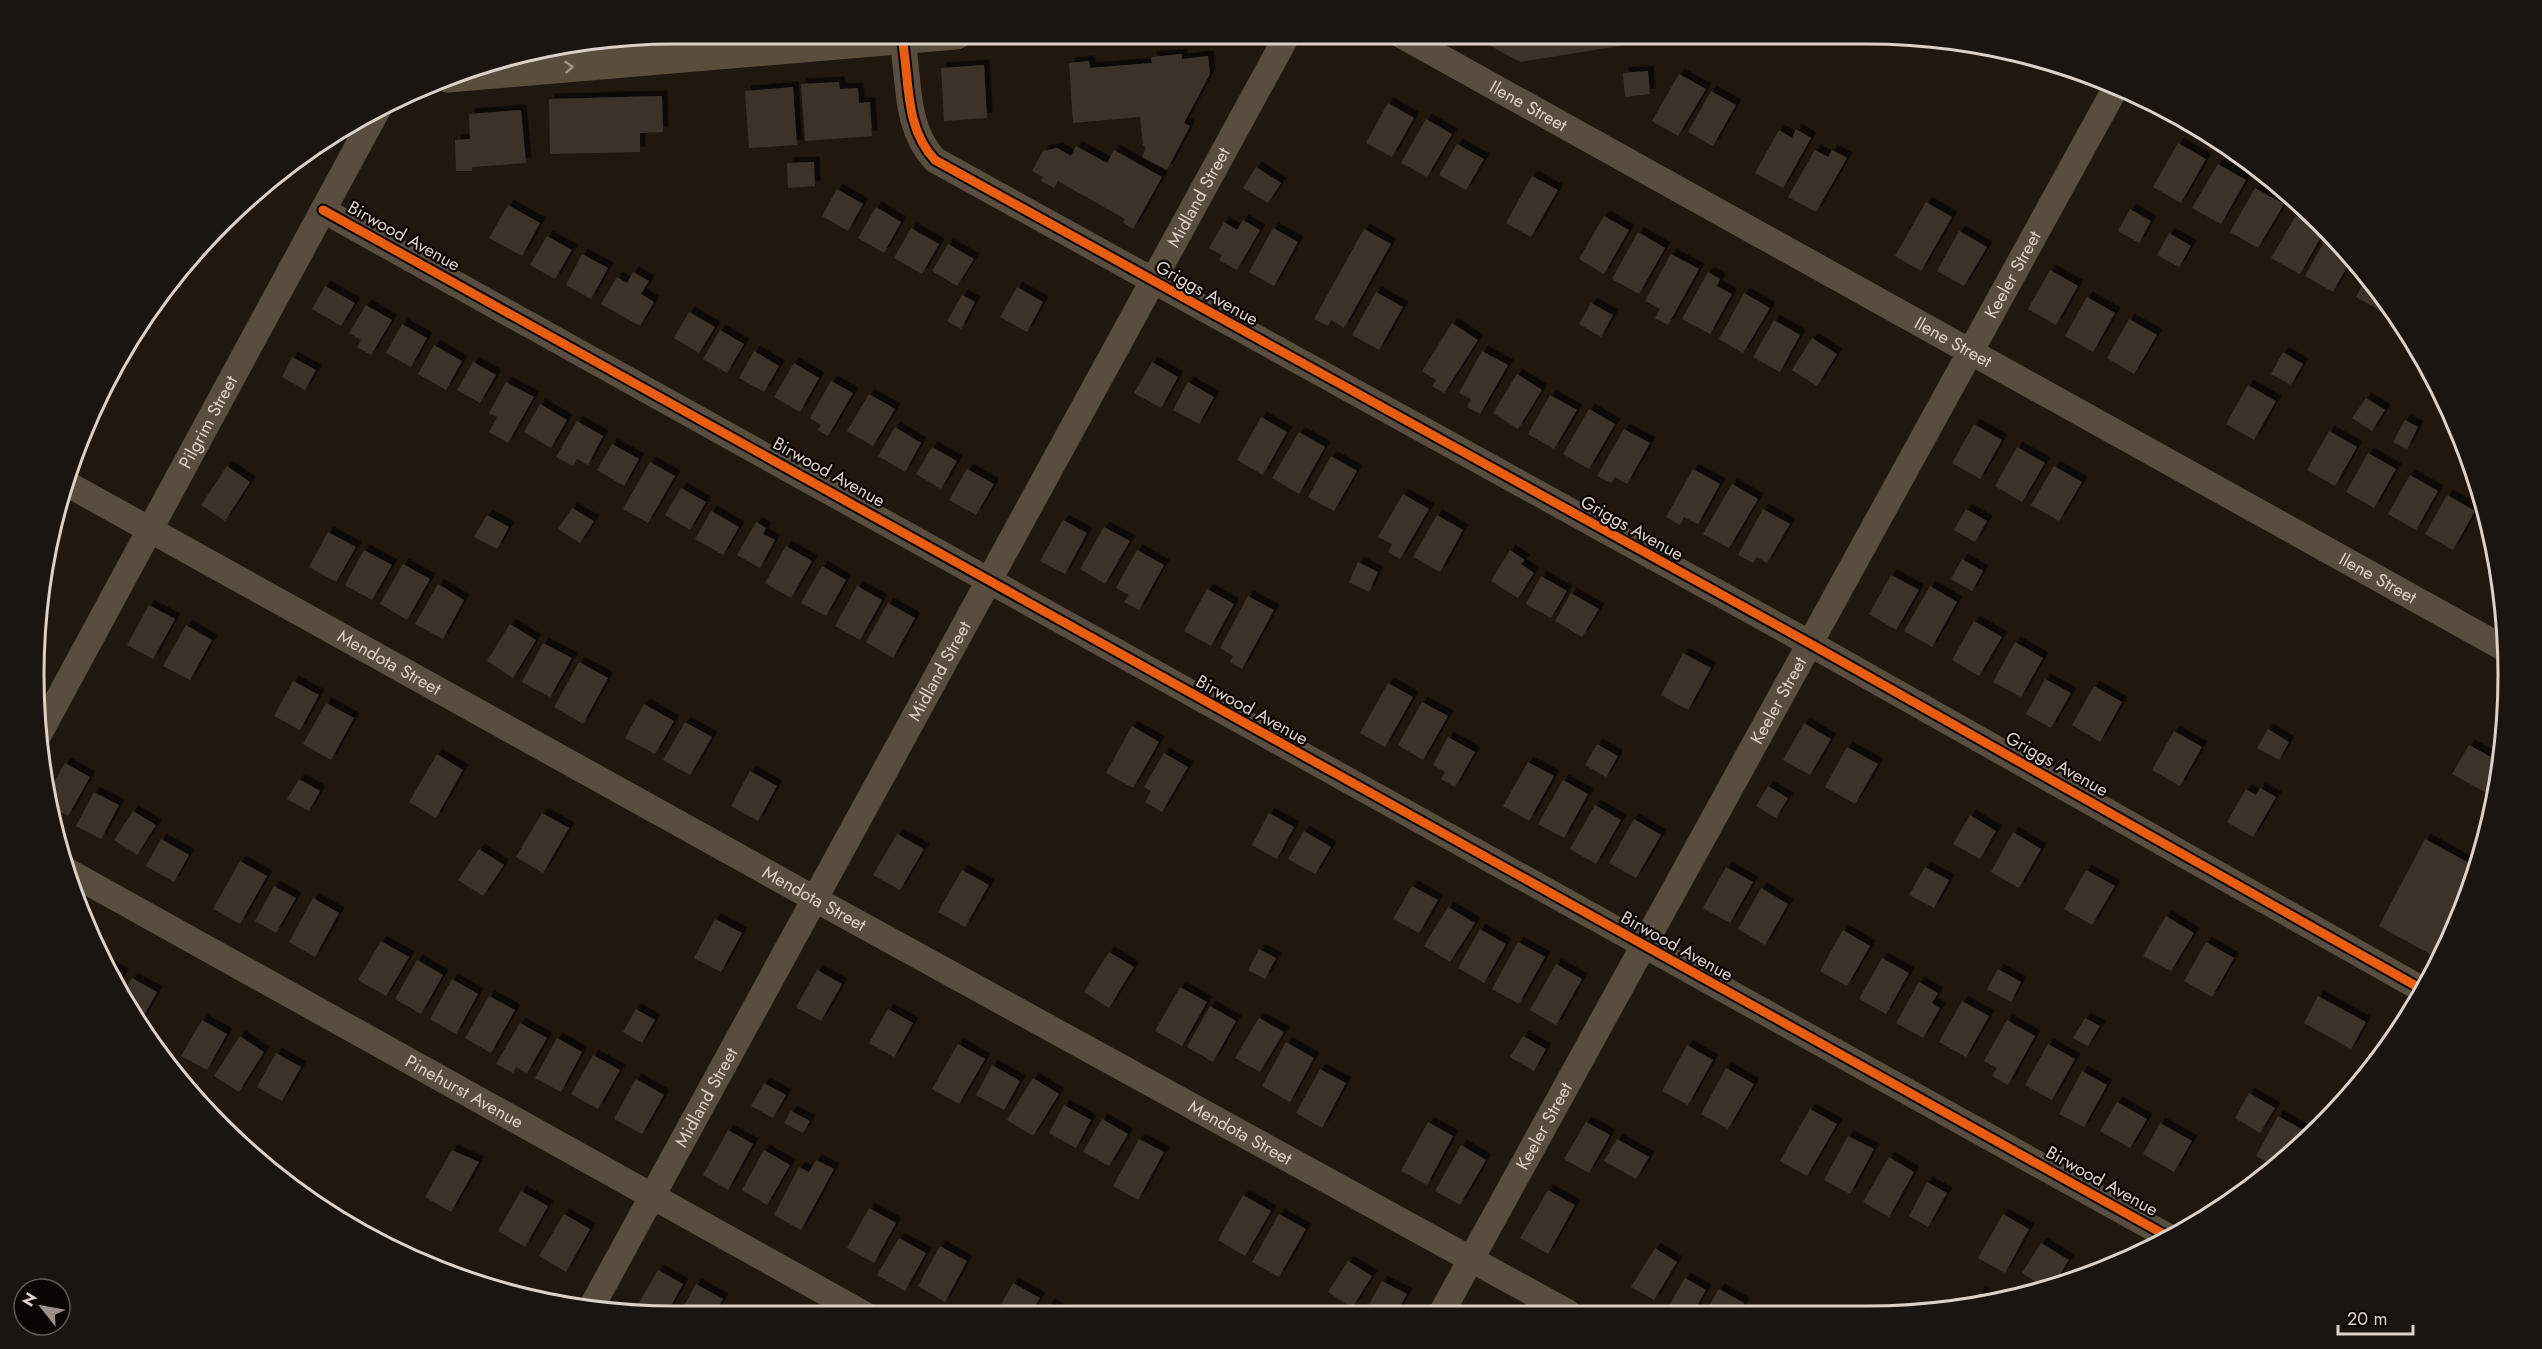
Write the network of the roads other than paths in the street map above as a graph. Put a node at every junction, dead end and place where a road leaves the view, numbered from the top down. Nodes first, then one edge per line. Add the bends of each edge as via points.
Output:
1 (830, 44) edge
2 (903, 44) edge
3 (1283, 44) edge
4 (1417, 44) edge
5 (485, 73) edge
6 (2112, 93) edge
7 (371, 122) edge
8 (323, 210) junction
9 (1152, 283) junction
10 (1971, 352) junction
11 (72, 487) edge
12 (150, 530) junction
13 (989, 581) junction
14 (1809, 643) junction
15 (2497, 645) edge
16 (46, 722) edge
17 (77, 876) edge
18 (816, 899) junction
19 (1644, 946) junction
20 (2417, 985) edge
21 (653, 1196) junction
22 (2161, 1233) edge
23 (1471, 1259) junction
24 (595, 1300) edge
25 (850, 1306) edge
26 (1445, 1306) edge
27 (1556, 1306) edge

5 -> 1 main road
2 - 9 street, Griggs Avenue via 914,126 922,146 935,160
3 - 9 street, Midland Street
4 - 10 street, Ilene Street
6 - 10 street, Keeler Street
7 - 8 street, Pilgrim Street
8 - 12 street, Pilgrim Street
8 - 13 street, Birwood Avenue
9 - 13 street, Midland Street
9 - 14 street, Griggs Avenue
10 - 14 street, Keeler Street
10 - 15 street, Ilene Street
11 - 12 street, Mendota Street
12 - 16 street, Pilgrim Street
12 - 18 street, Mendota Street
13 - 18 street, Midland Street
13 - 19 street, Birwood Avenue
14 - 19 street, Keeler Street
14 - 20 street, Griggs Avenue
17 - 21 street, Pinehurst Avenue
18 - 21 street, Midland Street
18 - 23 street, Mendota Street
19 - 22 street, Birwood Avenue
19 - 23 street, Keeler Street
21 - 24 street, Midland Street
21 - 25 street, Pinehurst Avenue
23 - 26 street, Keeler Street
23 - 27 street, Mendota Street

